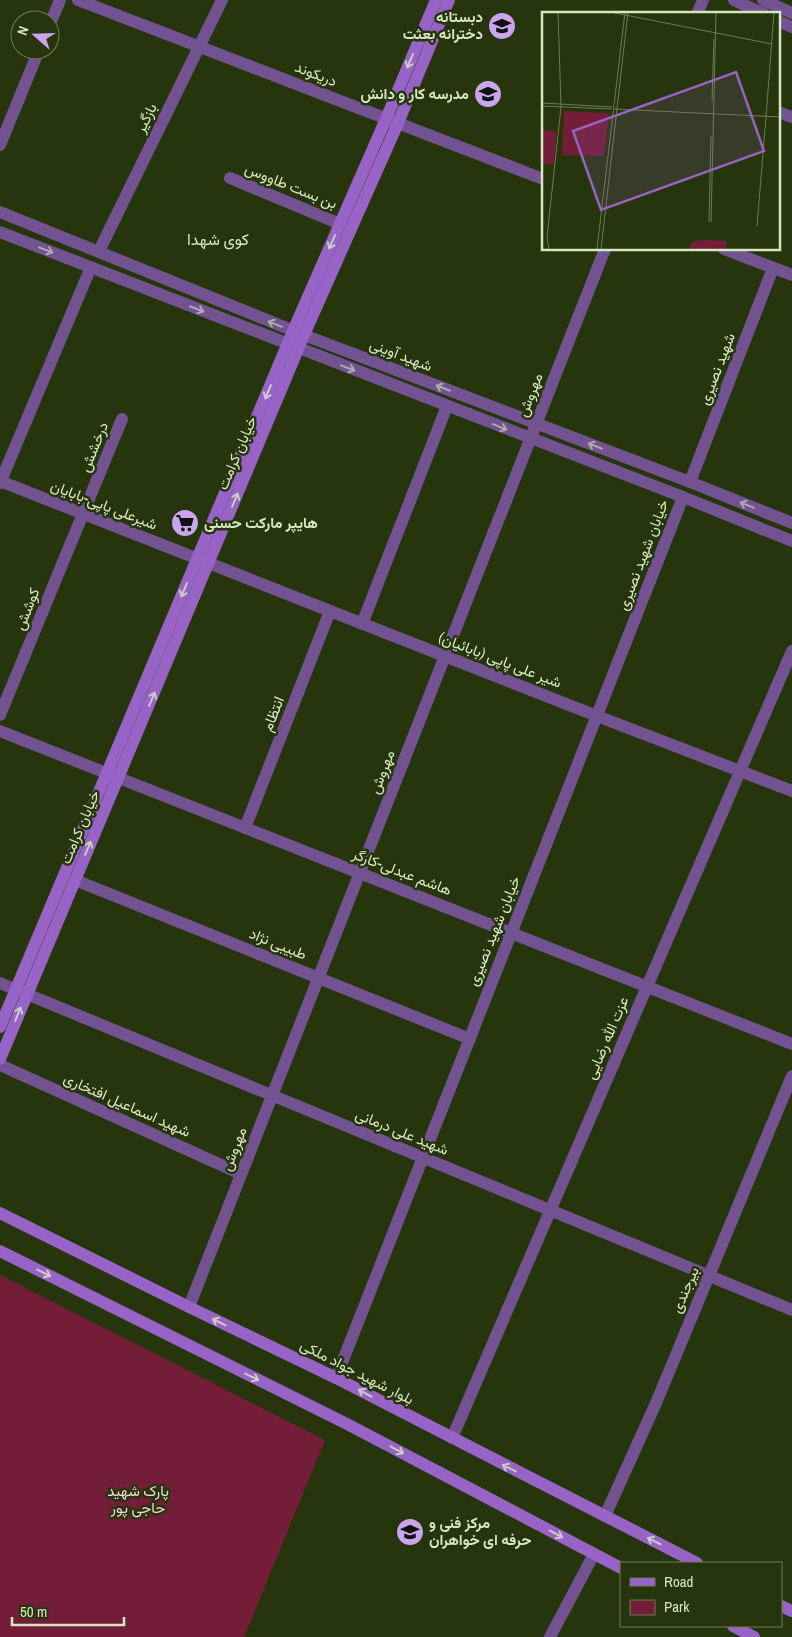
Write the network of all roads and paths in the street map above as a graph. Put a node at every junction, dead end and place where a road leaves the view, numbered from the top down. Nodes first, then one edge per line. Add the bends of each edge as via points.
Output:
1 (78, 0) edge
2 (222, 0) edge
3 (436, 0) edge
4 (449, 0) edge
5 (702, 0) edge
6 (734, 0) edge
7 (763, 0) edge
8 (698, 12) edge
9 (760, 12) edge
10 (792, 13) edge
11 (780, 21) edge
12 (792, 27) edge
13 (199, 46) junction
14 (35, 60) edge
15 (780, 113) edge
16 (792, 117) edge
17 (392, 121) junction
18 (0, 145) edge
19 (230, 178) dead end
20 (542, 179) edge
21 (0, 212) edge
22 (340, 224) junction
23 (0, 232) edge
24 (605, 250) edge
25 (727, 250) edge
26 (99, 251) junction
27 (91, 267) junction
28 (773, 268) junction
29 (792, 275) edge
30 (299, 333) junction
31 (294, 346) junction
32 (447, 406) junction
33 (122, 419) dead end
34 (537, 423) junction
35 (530, 439) junction
36 (0, 482) edge
37 (690, 482) junction
38 (683, 497) junction
39 (83, 514) junction
40 (792, 523) edge
41 (792, 541) edge
42 (202, 561) junction
43 (330, 611) junction
44 (362, 624) junction
45 (792, 651) edge
46 (445, 656) junction
47 (0, 715) edge
48 (597, 716) junction
49 (0, 731) edge
50 (740, 771) junction
51 (113, 776) junction
52 (792, 791) edge
53 (245, 828) junction
54 (360, 873) junction
55 (75, 880) junction
56 (511, 933) junction
57 (319, 978) junction
58 (0, 983) edge
59 (647, 987) junction
60 (21, 992) junction
61 (0, 1027) edge
62 (470, 1039) junction
63 (792, 1044) edge
64 (0, 1059) edge
65 (0, 1065) edge
66 (792, 1076) edge
67 (272, 1095) junction
68 (423, 1158) junction
69 (241, 1174) junction
70 (550, 1210) junction
71 (0, 1213) edge
72 (0, 1251) edge
73 (709, 1276) junction
74 (189, 1307) junction
75 (792, 1310) edge
76 (336, 1378) junction
77 (452, 1438) junction
78 (605, 1516) junction
79 (594, 1554) junction
80 (695, 1562) edge
81 (620, 1567) edge
82 (735, 1627) edge
83 (550, 1637) edge
84 (754, 1637) edge

1 - 13 street, دریکوند
2 - 13 street, بازگیر
3 -> 17 main road, خیابان کرامت
4 - 17 main road, خیابان کرامت
5 - 8 street
6 - 9 street
7 - 10 street
11 - 12 street
13 - 17 street, دریکوند
13 - 26 street, بازگیر
14 - 18 street
15 - 16 street
17 - 20 street, دریکوند
17 - 22 main road, خیابان کرامت
17 - 30 main road, خیابان کرامت
19 - 22 street, بن بست طاووس
21 - 26 street, شهید آوینی
22 -> 30 main road, خیابان کرامت
23 -> 27 street, شهید آوینی
24 - 34 street, مهروش
25 - 28 street
30 -> 26 street, شهید آوینی
27 -> 31 street, شهید آوینی
27 - 36 street
28 - 29 street
28 - 37 street, شهید نصیری
30 - 31 main road, خیابان کرامت
34 -> 30 street, شهید آوینی
31 -> 32 street, شهید آوینی
31 - 42 main road, خیابان کرامت
32 -> 35 street, شهید آوینی
32 - 44 street
33 - 39 street, درخشش
34 - 35 street, مهروش
37 -> 34 street, شهید آوینی
35 - 38 street, شهید آوینی
35 - 46 street, مهروش
36 - 39 street, شیرعلی پاپی-بابایان
40 -> 37 street, شهید آوینی
38 - 41 street, شهید آوینی
38 - 48 street, خیابان شهید نصیری
39 - 42 street, شیرعلی پاپی-بابایان
39 - 47 street, کوشش
42 - 43 street, شیر علی پاپی (بابائیان)
42 - 51 main road, خیابان کرامت
43 - 44 street, شیر علی پاپی (بابائیان)
43 - 53 street, انتظام
44 - 46 street, شیر علی پاپی (بابائیان)
45 - 50 street, عزت الله رضایی
46 - 48 street, شیر علی پاپی (بابائیان)
46 - 54 street, مهروش
48 - 50 street, شیر علی پاپی (بابائیان)
48 - 56 street, خیابان شهید نصیری
49 - 51 street, هاشم عبدلی-کارگر
50 - 52 street, شیر علی پاپی (بابائیان)
50 - 59 street, عزت الله رضایی
51 - 53 street, هاشم عبدلی-کارگر
55 -> 51 main road, خیابان کرامت
51 - 60 main road, خیابان کرامت
53 - 54 street, هاشم عبدلی-کارگر
54 - 56 street, هاشم عبدلی-کارگر
54 - 57 street, مهروش
55 - 57 street, طبیبی نژاد
55 - 60 main road, خیابان کرامت
56 - 59 street, هاشم عبدلی-کارگر
56 - 62 street, خیابان شهید نصیری
57 - 62 street, طبیبی نژاد
57 - 67 street, مهروش
58 - 60 street, شهید علی درمانی
59 - 63 street, هاشم عبدلی-کارگر
59 - 70 street, عزت الله رضایی
60 - 61 main road, خیابان کرامت
64 -> 60 main road, خیابان کرامت
60 - 67 street, شهید علی درمانی
62 - 68 street, خیابان شهید نصیری
65 - 69 street, شهید اسماعیل افتخاری
66 - 73 street, بیرجندی
67 - 68 street, شهید علی درمانی
67 - 69 street, مهروش
68 - 70 street, شهید علی درمانی
68 - 76 street, خیابان شهید نصیری
69 - 74 street, مهروش
70 - 73 street, شهید علی درمانی
70 - 77 street, عزت الله رضایی
71 - 74 main road, بلوار شهید جواد ملکی
72 -> 79 main road via 349,1425
73 - 75 street, شهید علی درمانی
73 - 78 street, بیرجندی
76 -> 74 main road, بلوار شهید جواد ملکی
77 -> 76 main road, بلوار شهید جواد ملکی
78 -> 77 main road, بلوار شهید جواد ملکی
80 -> 78 main road, بلوار شهید جواد ملکی
79 - 81 main road
79 - 83 street
82 - 84 main road

